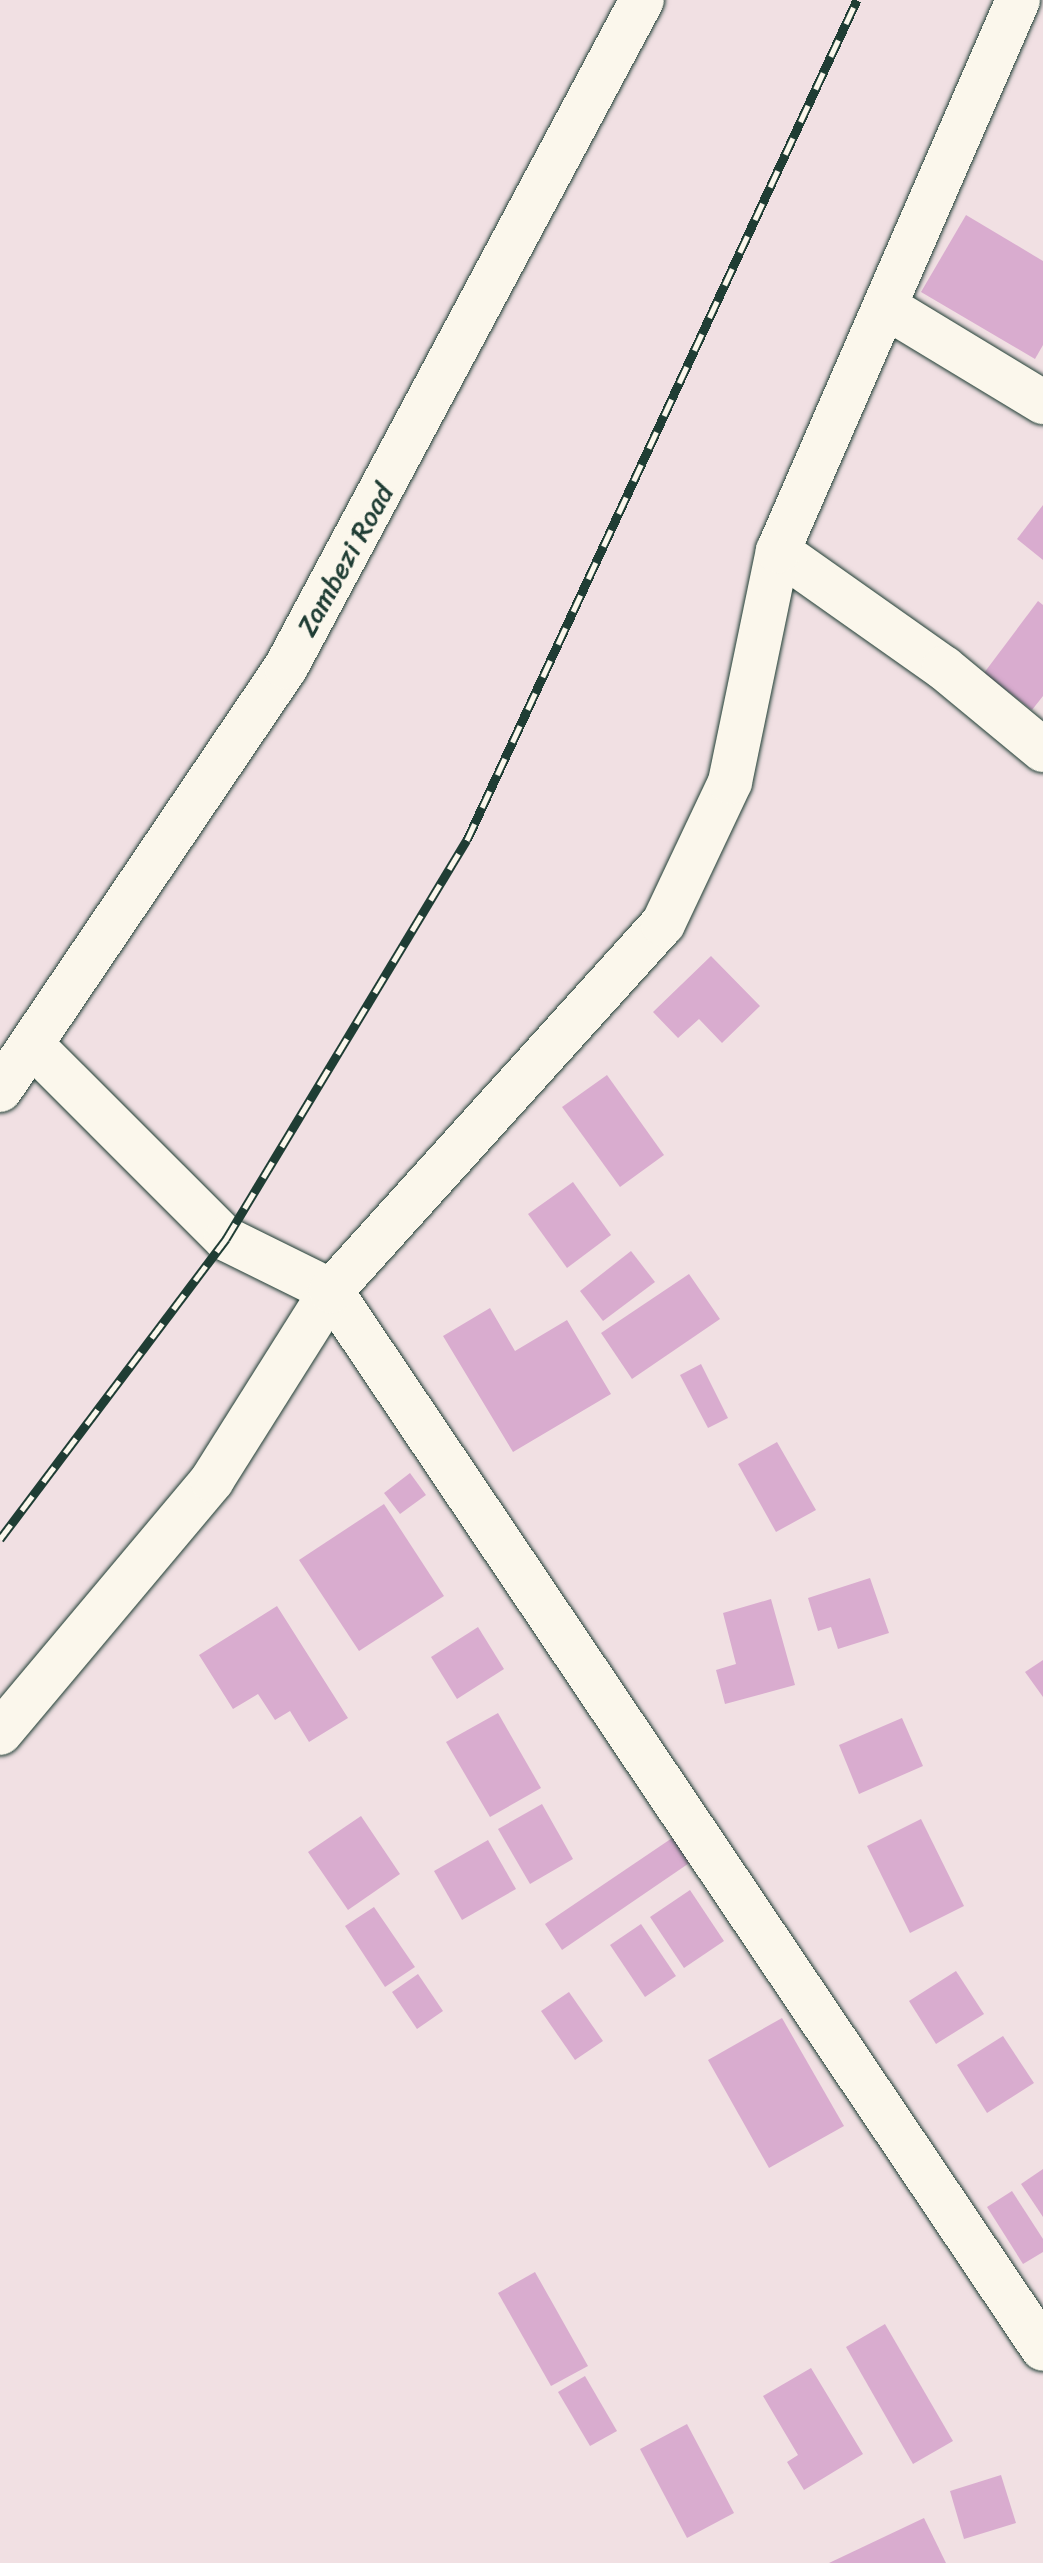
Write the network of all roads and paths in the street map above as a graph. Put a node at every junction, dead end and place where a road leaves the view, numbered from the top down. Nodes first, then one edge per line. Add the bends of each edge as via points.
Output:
1 (642, 0) edge
2 (1018, 0) edge
3 (886, 307) junction
4 (1043, 402) edge
5 (778, 551) junction
6 (1043, 750) edge
7 (33, 1046) junction
8 (0, 1090) edge
9 (331, 1291) junction
10 (0, 1733) edge
11 (1043, 2349) edge

1 - 7 street, Zambezi Road via 286,667
2 - 3 street
3 - 4 street
3 - 5 street
5 - 6 street via 944,668
5 - 9 street via 730,782 663,924
7 - 8 street, Zambezi Road
7 - 9 street via 226,1239
9 - 10 street via 212,1480
9 - 11 street

